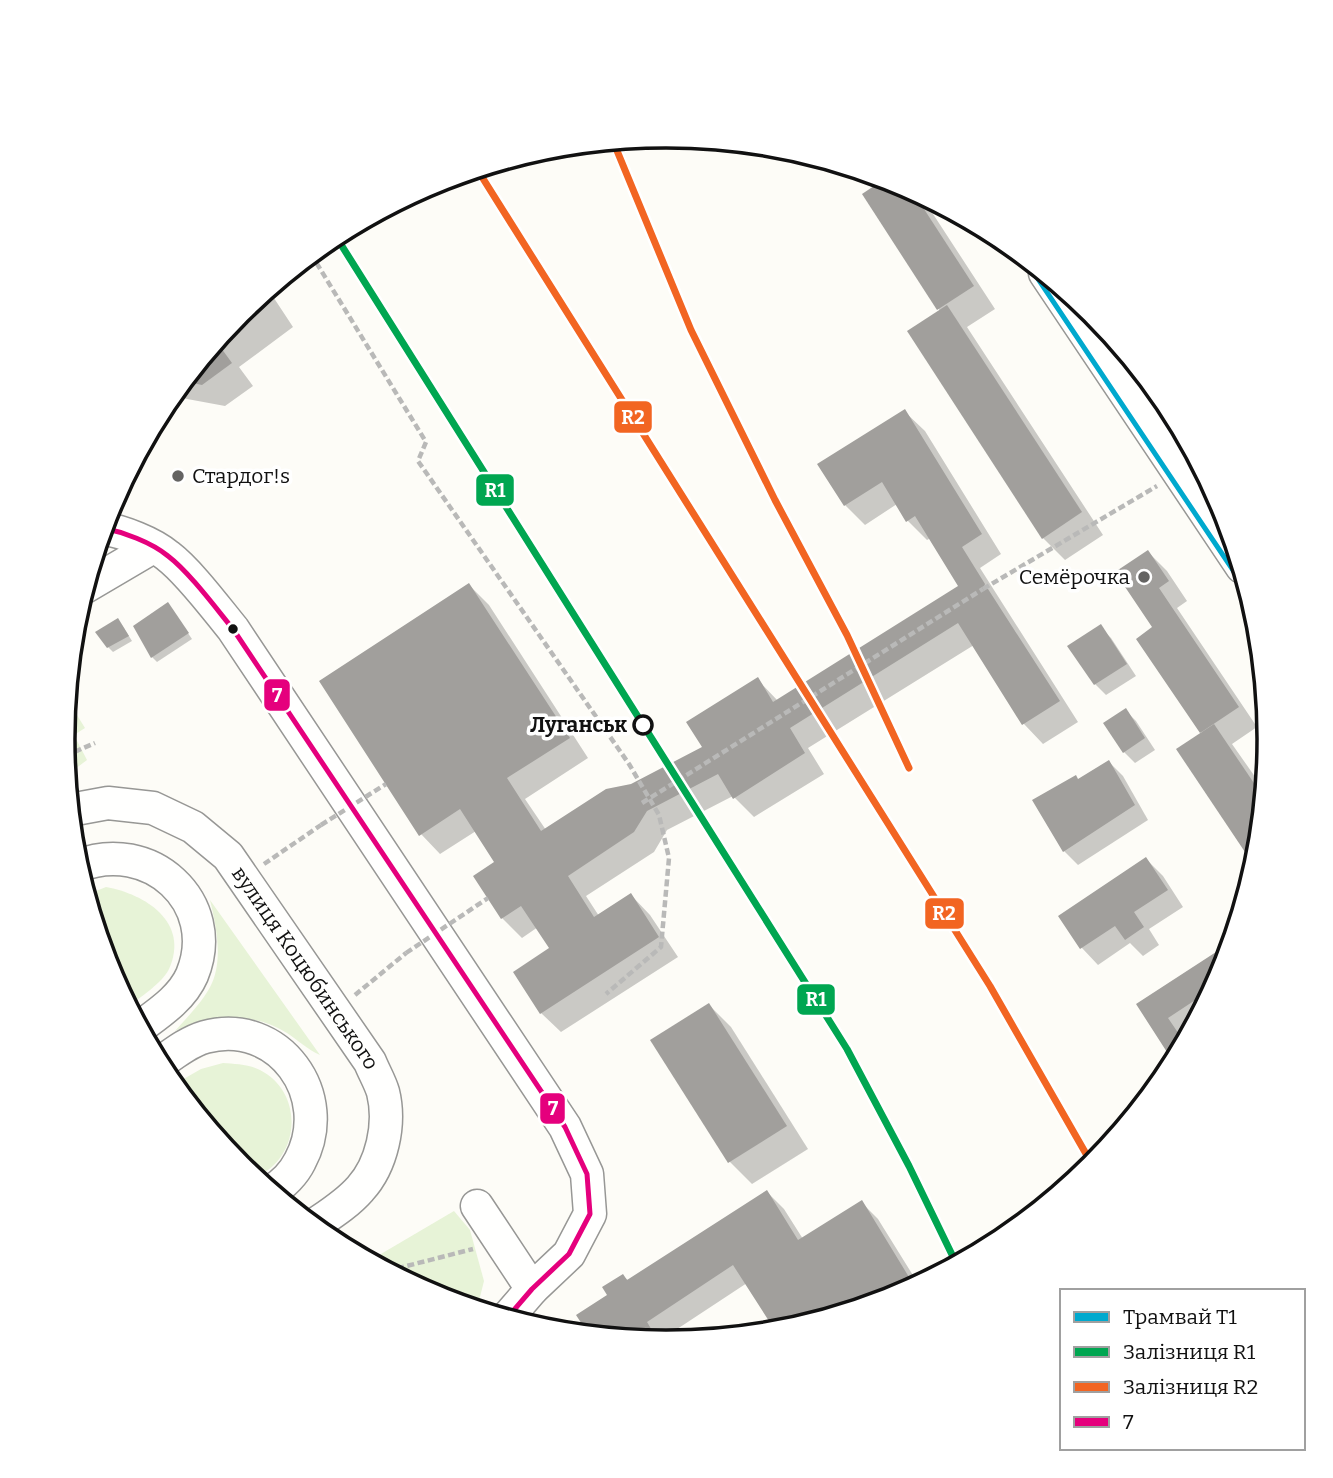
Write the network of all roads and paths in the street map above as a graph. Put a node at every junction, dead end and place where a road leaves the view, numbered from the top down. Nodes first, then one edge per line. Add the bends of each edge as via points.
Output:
1 (316, 263) edge
2 (1071, 308) edge
3 (1189, 467) edge
4 (1211, 509) edge
5 (113, 532) edge
6 (153, 547) junction
7 (97, 580) edge
8 (95, 743) dead end
9 (76, 751) edge
10 (386, 784) dead end
11 (642, 803) dead end
12 (79, 808) edge
13 (89, 862) edge
14 (243, 878) junction
15 (488, 898) dead end
16 (606, 994) dead end
17 (335, 1012) junction
18 (148, 1021) edge
19 (170, 1056) edge
20 (279, 1186) edge
21 (477, 1206) dead end
22 (322, 1219) edge
23 (501, 1242) junction
24 (402, 1267) edge
25 (532, 1289) junction
26 (514, 1310) edge

1 - 16 path via 426,442 418,461 629,764 659,815 669,858 661,947
2 - 3 street
3 - 4 street
3 - 11 path, bridge via 983,589
5 - 6 street
6 - 7 street
6 - 25 street via 168,555 233,629 565,1127 587,1174 590,1214 569,1254
8 - 9 path
10 - 14 path, bridge
12 - 14 street, вулиця Коцюбинського via 108,803 153,808 193,827 228,856
13 - 18 street via 121,858 147,864 170,878 186,898 196,923 198,949 192,975 177,997
14 - 17 street, вулиця Коцюбинського
15 - 17 path, bridge via 406,953
17 - 22 street, вулиця Коцюбинського via 370,1062 383,1093 386,1127 379,1159 362,1188
19 - 20 street via 206,1037 233,1034 260,1040 282,1054 300,1075 310,1098 312,1124 307,1148
21 - 23 street
23 - 24 path
23 - 25 street
25 - 26 street

